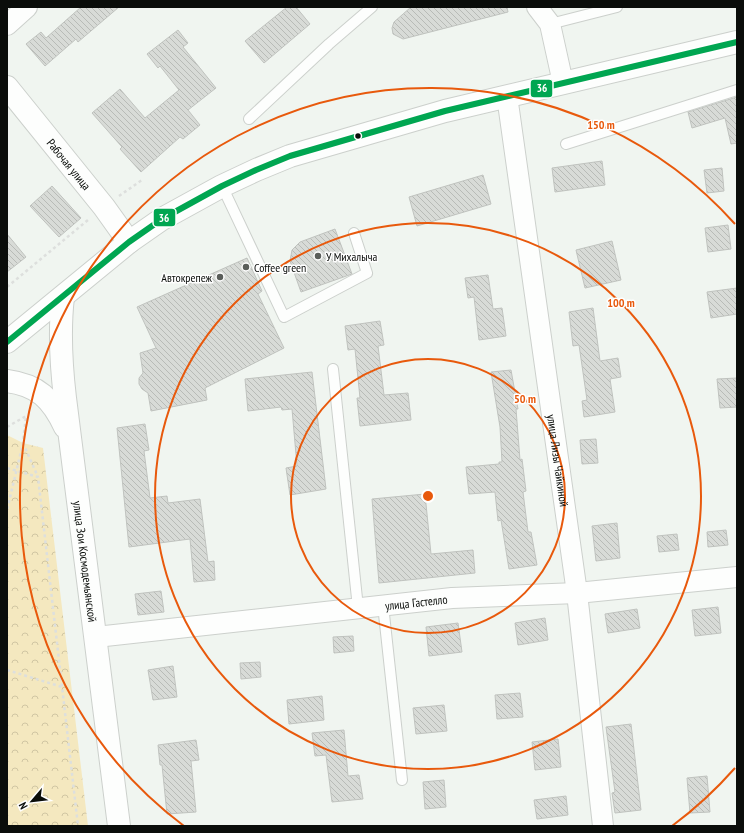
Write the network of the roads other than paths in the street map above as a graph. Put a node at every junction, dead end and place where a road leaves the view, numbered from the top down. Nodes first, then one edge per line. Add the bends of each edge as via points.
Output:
1 (27, 7) edge
2 (372, 7) edge
3 (537, 7) edge
4 (617, 7) edge
5 (550, 24) junction
6 (7, 25) edge
7 (737, 42) edge
8 (563, 83) junction
9 (7, 87) edge
10 (737, 90) edge
11 (507, 96) junction
12 (249, 120) dead end
13 (566, 144) dead end
14 (222, 186) junction
15 (354, 233) dead end
16 (129, 242) junction
17 (63, 297) junction
18 (7, 342) edge
19 (333, 369) dead end
20 (7, 381) edge
21 (71, 438) junction
22 (737, 577) edge
23 (577, 593) junction
24 (382, 605) junction
25 (358, 608) junction
26 (96, 637) junction
27 (402, 780) dead end
28 (119, 826) edge
29 (603, 826) edge

1 - 6 street
2 - 12 lane via 328,44
3 - 5 street
4 - 5 lane
5 - 8 street
7 - 8 main road
8 - 11 main road
9 - 16 main road, Рабочая улица via 104,207
10 - 13 lane
11 - 14 main road via 290,156
11 - 23 street, улица Лизы Чайкиной
14 - 15 lane via 284,317 367,273
14 - 16 main road
16 - 17 main road
17 - 18 main road
17 - 21 main road, улица Зои Космодемьянской via 60,350
19 - 25 lane
20 - 21 main road via 18,382 43,394 53,404
21 - 26 main road, улица Зои Космодемьянской
22 - 23 street, улица Гастелло
23 - 24 street, улица Гастелло via 452,598
23 - 29 street, улица Лизы Чайкиной
24 - 25 street, улица Гастелло
24 - 27 lane
25 - 26 street, улица Гастелло
26 - 28 main road, улица Зои Космодемьянской

